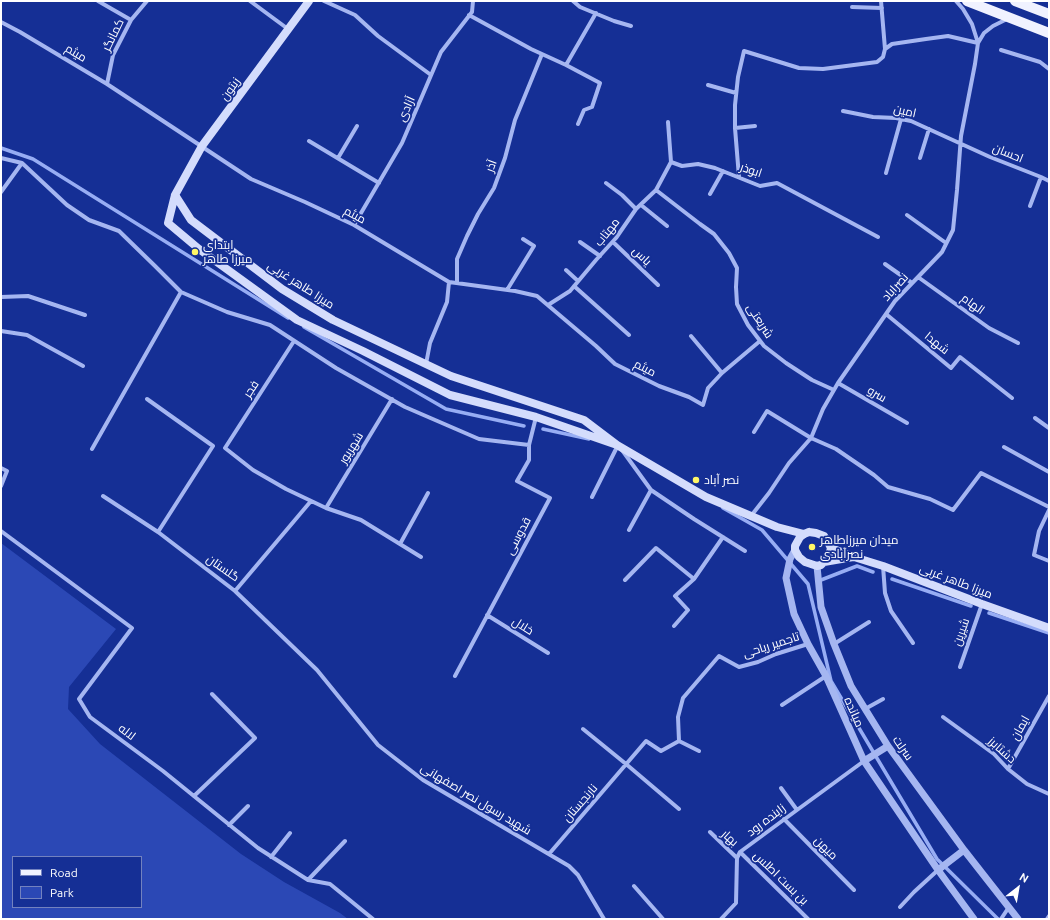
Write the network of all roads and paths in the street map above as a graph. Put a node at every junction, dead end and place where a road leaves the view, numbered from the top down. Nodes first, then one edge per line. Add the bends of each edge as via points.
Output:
1 (98, 1) edge
2 (147, 1) edge
3 (250, 1) edge
4 (309, 1) edge
5 (324, 1) edge
6 (473, 1) edge
7 (573, 1) edge
8 (881, 1) edge
9 (956, 1) edge
10 (967, 1) edge
11 (1015, 1) edge
12 (852, 7) dead end
13 (882, 8) junction
14 (596, 14) junction
15 (1049, 14) edge
16 (469, 15) junction
17 (1010, 18) junction
18 (131, 20) junction
19 (1, 22) edge
20 (631, 26) dead end
21 (289, 29) junction
22 (1049, 33) edge
23 (978, 43) junction
24 (885, 49) junction
25 (1001, 50) dead end
26 (542, 54) junction
27 (566, 65) junction
28 (1049, 69) edge
29 (431, 75) junction
30 (107, 84) junction
31 (708, 85) dead end
32 (736, 93) junction
33 (842, 111) dead end
34 (901, 119) junction
35 (668, 122) dead end
36 (578, 124) dead end
37 (357, 126) dead end
38 (755, 126) dead end
39 (736, 128) junction
40 (929, 129) junction
41 (309, 141) dead end
42 (960, 143) junction
43 (202, 146) junction
44 (1, 158) edge
45 (338, 158) junction
46 (920, 158) dead end
47 (671, 162) junction
48 (22, 163) junction
49 (723, 171) junction
50 (886, 173) dead end
51 (739, 177) junction
52 (1041, 177) junction
53 (1049, 182) edge
54 (379, 183) junction
55 (606, 183) dead end
56 (656, 190) junction
57 (1, 192) edge
58 (175, 194) junction
59 (710, 194) dead end
60 (641, 205) junction
61 (1030, 206) dead end
62 (636, 209) junction
63 (906, 215) dead end
64 (354, 225) junction
65 (667, 226) dead end
66 (878, 237) dead end
67 (523, 239) dead end
68 (580, 242) dead end
69 (613, 242) junction
70 (946, 243) junction
71 (600, 256) junction
72 (885, 264) dead end
73 (566, 270) dead end
74 (918, 277) junction
75 (578, 281) junction
76 (449, 282) junction
77 (457, 283) junction
78 (912, 283) junction
79 (658, 285) dead end
80 (574, 286) junction
81 (507, 290) junction
82 (181, 292) junction
83 (1, 297) edge
84 (548, 305) junction
85 (886, 314) junction
86 (85, 315) dead end
87 (1, 331) edge
88 (629, 335) dead end
89 (691, 336) dead end
90 (294, 341) junction
91 (760, 341) junction
92 (1018, 343) dead end
93 (426, 364) junction
94 (83, 366) dead end
95 (722, 373) junction
96 (838, 383) junction
97 (834, 390) junction
98 (1012, 398) dead end
99 (147, 399) dead end
100 (392, 399) junction
101 (536, 417) junction
102 (1035, 418) dead end
103 (907, 423) dead end
104 (1049, 428) edge
105 (754, 432) dead end
106 (811, 438) junction
107 (529, 445) junction
108 (618, 445) junction
109 (1004, 447) dead end
110 (92, 449) dead end
111 (1, 468) edge
112 (1049, 472) edge
113 (1, 486) edge
114 (651, 490) junction
115 (428, 493) dead end
116 (103, 496) dead end
117 (592, 497) dead end
118 (311, 501) junction
119 (326, 508) junction
120 (1049, 509) edge
121 (751, 516) junction
122 (777, 527) junction
123 (629, 530) dead end
124 (1, 531) edge
125 (158, 532) junction
126 (804, 534) junction
127 (723, 537) junction
128 (797, 542) junction
129 (400, 544) junction
130 (831, 548) junction
131 (795, 550) junction
132 (745, 551) dead end
133 (421, 557) dead end
134 (854, 557) junction
135 (1049, 561) edge
136 (821, 564) junction
137 (883, 566) junction
138 (694, 579) junction
139 (625, 580) dead end
140 (235, 591) junction
141 (982, 604) junction
142 (487, 615) junction
143 (869, 622) dead end
144 (674, 626) dead end
145 (1049, 628) edge
146 (913, 643) dead end
147 (808, 644) junction
148 (834, 644) junction
149 (548, 653) dead end
150 (960, 667) dead end
151 (455, 676) dead end
152 (826, 676) junction
153 (212, 694) dead end
154 (1049, 696) edge
155 (883, 699) dead end
156 (782, 705) dead end
157 (865, 709) junction
158 (943, 717) dead end
159 (583, 729) dead end
160 (679, 741) junction
161 (888, 746) junction
162 (698, 751) dead end
163 (864, 761) junction
164 (626, 764) junction
165 (1008, 769) junction
166 (781, 788) dead end
167 (1049, 794) edge
168 (194, 796) junction
169 (248, 806) dead end
170 (679, 809) dead end
171 (797, 810) junction
172 (784, 819) junction
173 (229, 825) junction
174 (710, 832) dead end
175 (290, 833) dead end
176 (345, 841) dead end
177 (964, 850) junction
178 (740, 852) junction
179 (549, 854) junction
180 (271, 857) junction
181 (737, 858) junction
182 (938, 870) junction
183 (308, 880) junction
184 (634, 886) dead end
185 (854, 890) dead end
186 (900, 907) dead end
187 (1009, 907) junction
188 (1049, 916) edge
189 (1002, 918) edge
190 (373, 919) edge
191 (604, 919) edge
192 (663, 919) edge
193 (721, 919) edge
194 (808, 919) edge
195 (974, 919) edge
196 (1018, 919) edge
197 (1047, 919) edge

1 - 18 street
2 - 18 street, کمانگر
3 - 21 street
4 - 21 main road, زیتون
5 - 29 street via 355,15 378,36
6 - 16 street, آزادی via 472,12
7 - 14 street
8 - 13 street
9 - 23 street via 972,24
10 - 17 main road
11 - 15 main road
12 - 13 street
13 - 24 street
14 - 20 street
14 - 27 street
16 - 26 street
16 - 29 street, آزادی via 441,52
17 - 22 main road
17 - 23 street via 984,33
18 - 30 street, کمانگر via 113,55
19 - 30 street, میثم
21 - 43 main road, زیتون
23 - 24 street via 948,36 892,44
23 - 42 street, نصراباد
24 - 32 street via 883,57 877,62 823,68 799,68 744,51
25 - 28 street via 1040,62
26 - 27 street
26 - 77 street, آذر via 515,120 494,188 472,225 457,259
27 - 36 street via 600,84 592,107 584,110
29 - 54 street, آزادی via 402,143
30 - 43 street, میثم
31 - 32 street
32 - 39 street
33 - 34 street, امین
34 - 40 street, امین
34 - 50 street
35 - 47 street
37 - 45 street
38 - 39 street
39 - 51 street
40 - 42 street, امین
40 - 46 street
41 - 45 street
42 - 52 street, احسان
42 - 70 street, نصراباد via 952,230
43 - 58 main road, زیتون
43 - 64 street, میثم via 251,179
44 - 48 street
45 - 54 street
47 - 49 street, ابوذر via 682,166 698,164
47 - 56 street, مهتاب
48 - 57 street
48 - 82 street via 67,205 89,220 119,232
49 - 51 street, ابوذر
49 - 59 street
51 - 66 street, ابوذر via 760,186 776,183
52 - 53 street, احسان
52 - 61 street
54 - 64 street, آزادی
55 - 62 street
56 - 60 street, مهتاب
56 - 91 street, شریعتی via 714,234 729,253 738,268 737,304
58 - 93 main road, میرزا طاهر غربی via 191,220 282,289 333,320
58 - 101 main road, میرزا طاهر غربی via 168,223 297,320 450,395
60 - 62 street, مهتاب
60 - 65 street
62 - 69 street, مهتاب
63 - 70 street
64 - 76 street, میثم
67 - 81 street via 534,246
68 - 71 street
69 - 71 street, مهتاب
69 - 79 street, یاس
70 - 74 street, نصراباد via 942,252
71 - 75 street, مهتاب
72 - 78 street
73 - 75 street
74 - 78 street, نصراباد
74 - 92 street, الهام via 989,328
75 - 80 street, مهتاب
76 - 77 street, میثم
76 - 93 street via 447,302 430,343
77 - 81 street, میثم
78 - 85 street, نصراباد
80 - 84 street, مهتاب
80 - 88 street
81 - 84 street, میثم via 537,296
82 - 90 street via 227,312 270,325
82 - 110 street
83 - 86 street via 28,296
84 - 95 street, میثم via 615,364 703,405 708,388
85 - 96 street, نصراباد
85 - 98 street, شهدا via 952,368 960,357
87 - 94 street via 27,335
89 - 95 street
90 - 100 street
90 - 118 street, فجر via 225,448 253,470
91 - 95 street
91 - 97 street, شریعتی via 786,363 812,380
93 - 108 main road, میرزا طاهر غربی via 451,376 584,420
96 - 97 street, نصراباد
96 - 103 street, سرو
97 - 106 street, نصراباد
99 - 125 street via 213,446
100 - 107 street via 479,439
100 - 119 street, شهریور
101 - 107 street, قدوسی
101 - 108 main road, میرزا طاهر غربی
102 - 104 street
105 - 106 street via 767,411
106 - 120 street via 836,449 888,487 953,510 981,473
106 - 121 street, نصراباد via 789,462
107 - 142 street, قدوسی via 529,460 517,481 550,498
108 - 114 street
108 - 117 street
108 - 121 main road, میرزا طاهر غربی via 706,497
109 - 112 street
111 - 113 street via 7,471
114 - 123 street
114 - 127 street
115 - 129 street
116 - 125 street, گلستان
118 - 119 street
118 - 140 street, گلستان
119 - 129 street via 361,520
120 - 135 street via 1034,555
121 - 122 main road, میرزا طاهر غربی
122 - 126 main road, میرزا طاهر غربی
122 - 128 main road, میرزا طاهر غربی
124 - 168 street, لاله via 132,628 79,699 90,717
125 - 140 street, گلستان
126 - 128 main road
126 - 130 main road, میرزا طاهر غربی via 809,532 824,536
127 - 132 street
127 - 138 street
128 - 131 main road
129 - 133 street
130 - 134 main road, میرزا طاهر غربی
130 - 136 main road via 829,556
131 - 136 main road via 805,562
131 - 147 street, میانده via 790,559 786,578 794,614
134 - 136 main road, میرزا طاهر غربی
134 - 137 main road, میرزا طاهر غربی
136 - 148 street, سرلت via 821,606
137 - 141 main road, میرزا طاهر غربی
137 - 146 street via 885,593 891,611
138 - 139 street via 656,548
138 - 144 street via 675,596 688,610
140 - 179 street, شهید رسول نصر اصفهانی via 317,670 378,745 423,780
141 - 145 main road, میرزا طاهر غربی
141 - 150 street, شیرین
142 - 149 street, خلال
142 - 151 street, قدوسی
143 - 148 street
147 - 152 street, میانده
147 - 160 street, تاجمیر ریاحی via 758,662 738,666 719,656 682,698 678,717
148 - 157 street, سرلت via 851,686
152 - 156 street
152 - 163 street, میانده
153 - 168 street via 255,738
154 - 165 street, ایمان
155 - 157 street
157 - 161 street, سرلت
158 - 165 street, دشتابرز via 994,754
159 - 164 street
160 - 162 street
160 - 164 street via 661,751 646,741
161 - 163 street
161 - 177 street, سرلت
163 - 171 street, زاینده رود
163 - 182 street, میانده
164 - 170 street
164 - 179 street, نارنجستان
165 - 167 street, دشتابرز via 1026,784
166 - 171 street
168 - 173 street, لاله
169 - 173 street
171 - 172 street, زاینده رود
172 - 178 street, زاینده رود
172 - 185 street, میهن
173 - 180 street, لاله
174 - 181 street, بهار
175 - 180 street
176 - 183 street
177 - 182 street
177 - 187 street, سرلت
178 - 181 street, زاینده رود
178 - 194 street, بن بست اطلس
179 - 191 street, شهید رسول نصر اصفهانی via 569,866 578,875
180 - 183 street, لاله
181 - 193 street, زاینده رود via 736,903
182 - 186 street
182 - 195 street, میانده
183 - 190 street, لاله via 330,884
184 - 192 street
187 - 189 street
187 - 196 street, سرلت
188 - 197 street

